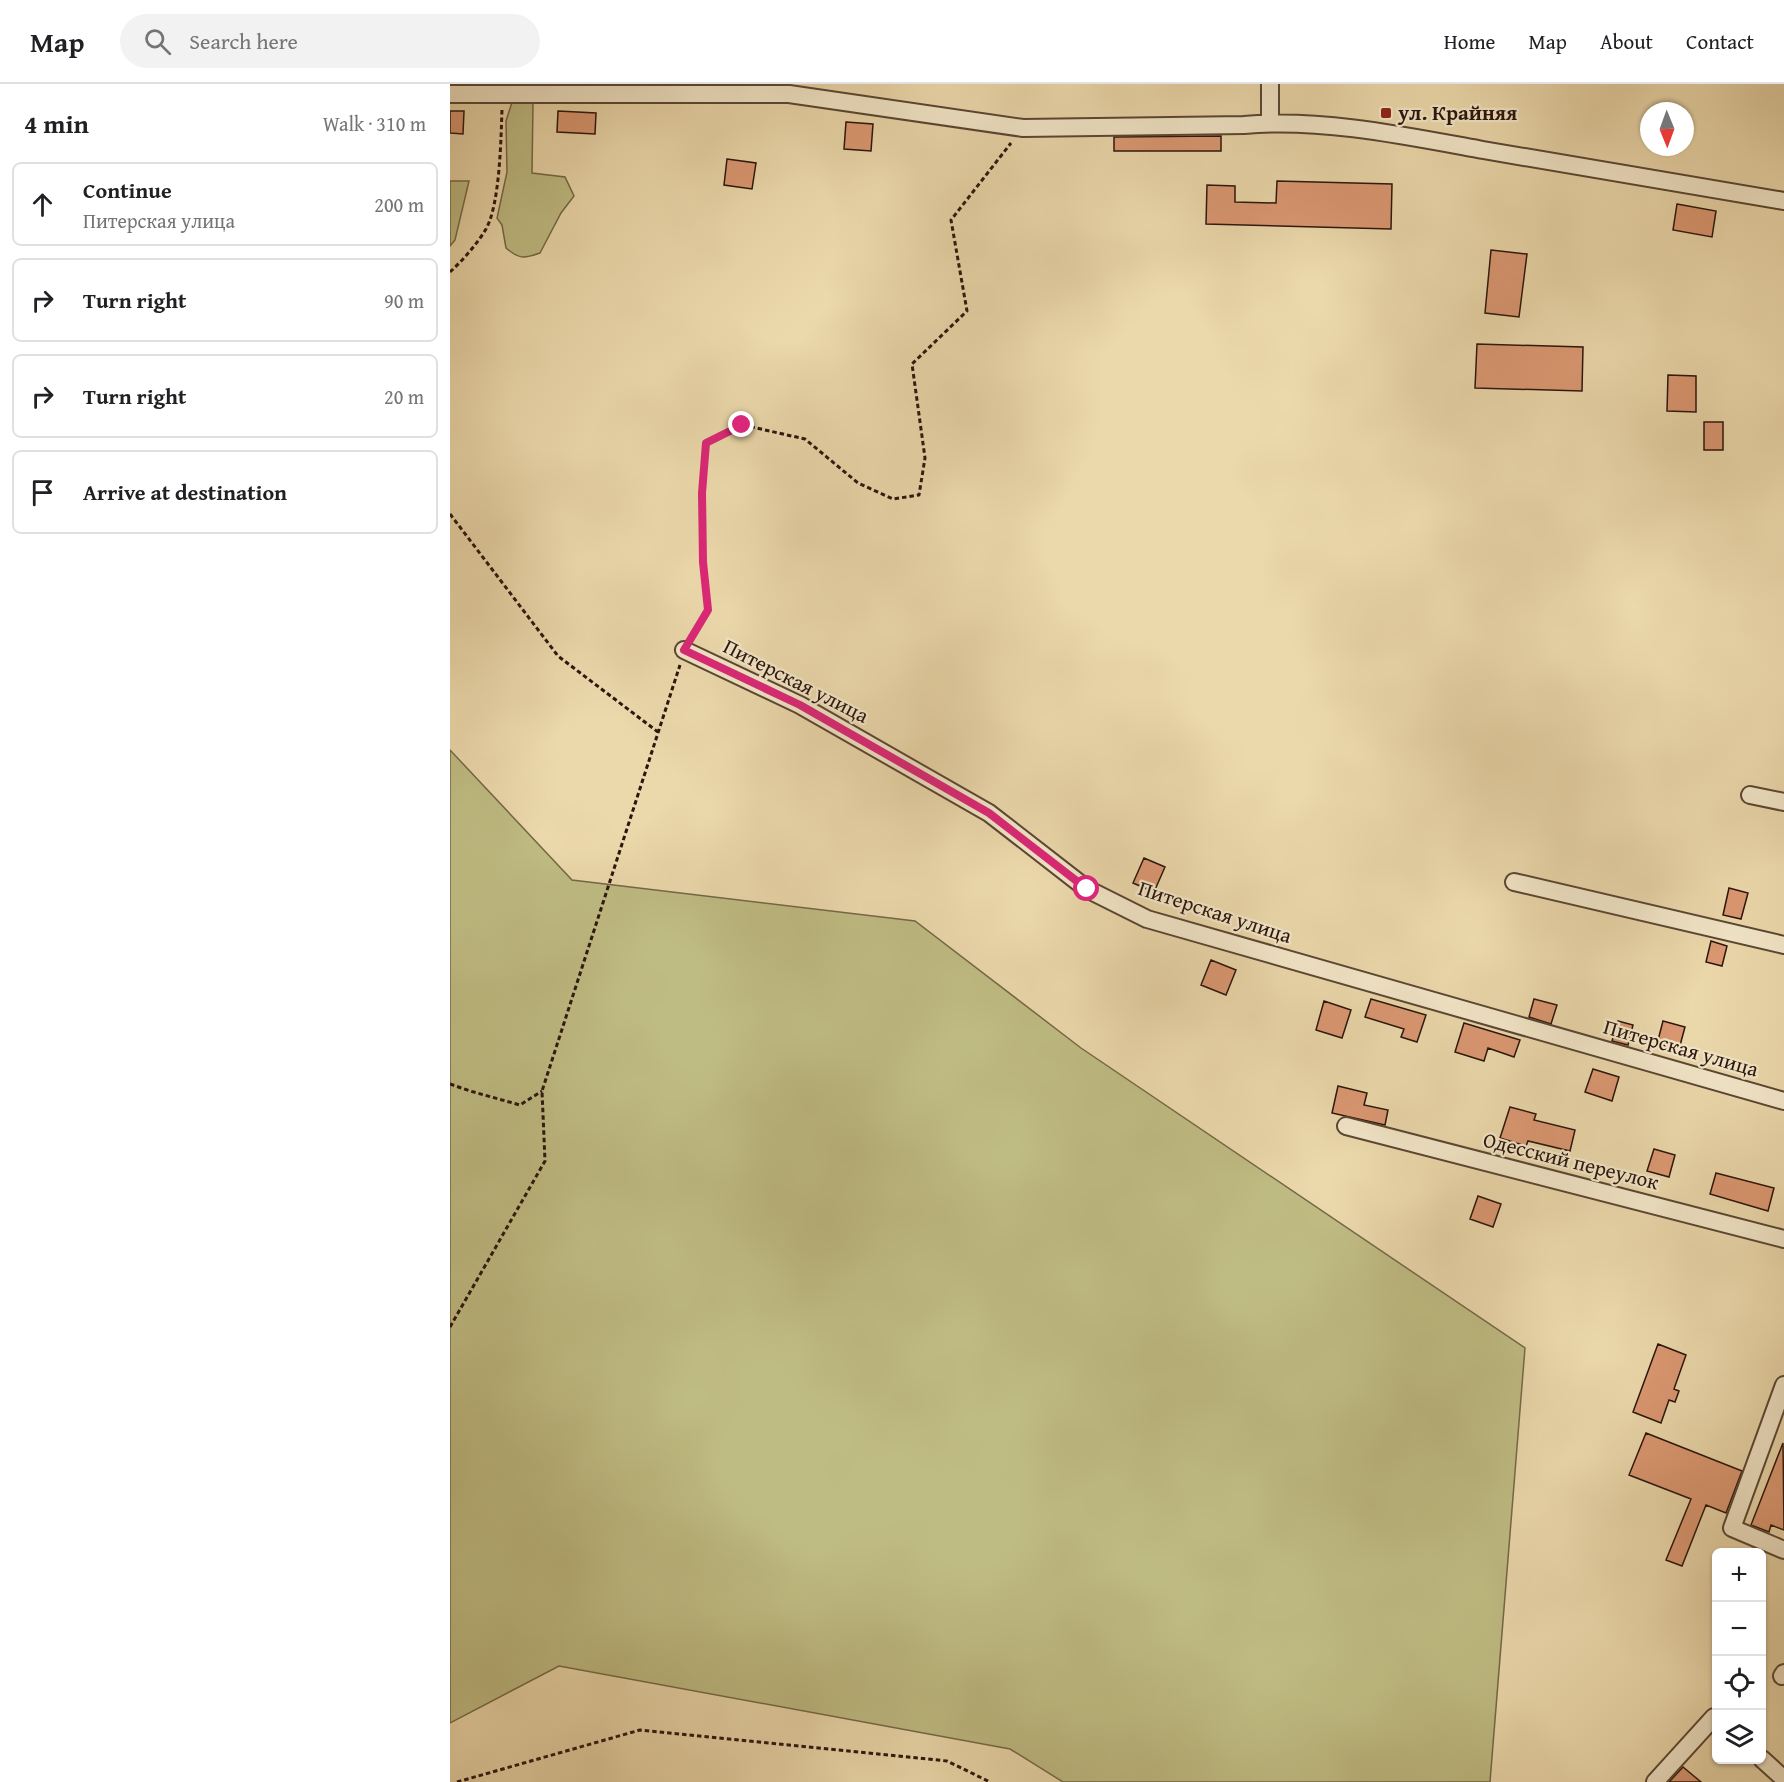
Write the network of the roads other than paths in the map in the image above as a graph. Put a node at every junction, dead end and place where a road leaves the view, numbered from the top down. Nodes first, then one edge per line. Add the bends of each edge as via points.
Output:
1 (1270, 84) edge
2 (789, 89) edge
3 (450, 94) edge
4 (1270, 123) junction
5 (1784, 201) edge
6 (684, 650) road end
7 (1750, 795) dead end
8 (1784, 802) edge
9 (1514, 882) dead end
10 (1784, 945) edge
11 (1784, 1101) edge
12 (1346, 1126) dead end
13 (1784, 1239) edge
14 (1784, 1385) edge
15 (1784, 1550) edge
16 (1712, 1719) edge
17 (1766, 1764) edge
18 (1784, 1779) edge
19 (1655, 1782) edge

1 - 4 street
2 - 3 street
2 - 4 street via 1023,128
4 - 5 street via 1380,132
6 - 11 street, Питерская улица via 800,705 989,813 1087,889 1148,919
7 - 8 street
9 - 10 street
12 - 13 street, Одесский переулок
14 - 15 street via 1732,1528
16 - 19 street
17 - 18 street

